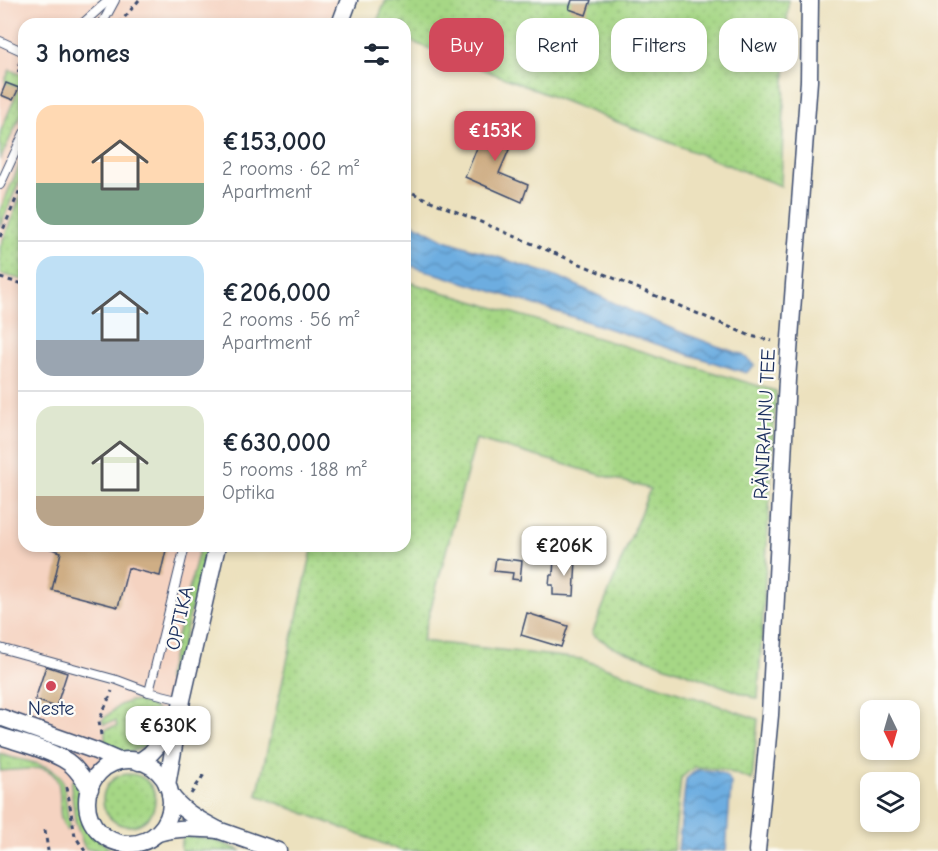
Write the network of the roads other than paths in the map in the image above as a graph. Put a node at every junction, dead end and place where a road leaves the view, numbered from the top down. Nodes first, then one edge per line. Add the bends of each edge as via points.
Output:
1 (109, 0) edge
2 (115, 0) edge
3 (810, 0) edge
4 (349, 1) edge
5 (89, 18) edge
6 (105, 18) edge
7 (342, 18) edge
8 (347, 18) edge
9 (0, 41) edge
10 (18, 49) edge
11 (18, 146) edge
12 (0, 185) edge
13 (184, 552) edge
14 (216, 552) edge
15 (0, 648) edge
16 (149, 692) junction
17 (182, 700) junction
18 (0, 717) edge
19 (0, 736) edge
20 (119, 761) junction
21 (139, 762) junction
22 (90, 789) junction
23 (169, 790) junction
24 (218, 830) junction
25 (153, 840) edge
26 (114, 845) edge
27 (278, 851) edge
28 (757, 851) edge

1 - 5 lane
2 - 6 lane
3 - 28 street, RÄNIRAHNU TEE via 809,81 789,345 770,715
4 - 7 street
4 - 8 street
9 - 10 lane
11 - 12 lane
13 - 16 lane
14 - 17 street, OPTIKA
15 - 16 lane
16 - 17 lane
17 - 21 street, OPTIKA via 162,741
17 - 23 street, OPTIKA
18 - 20 street
19 - 22 street via 69,763
20 - 21 street
20 - 22 street via 100,771
21 - 23 street via 156,770
22 - 26 street via 88,813 99,832
23 - 24 street via 189,814
23 - 25 street via 171,808
24 - 25 street via 172,829
24 - 27 street
25 - 26 street

